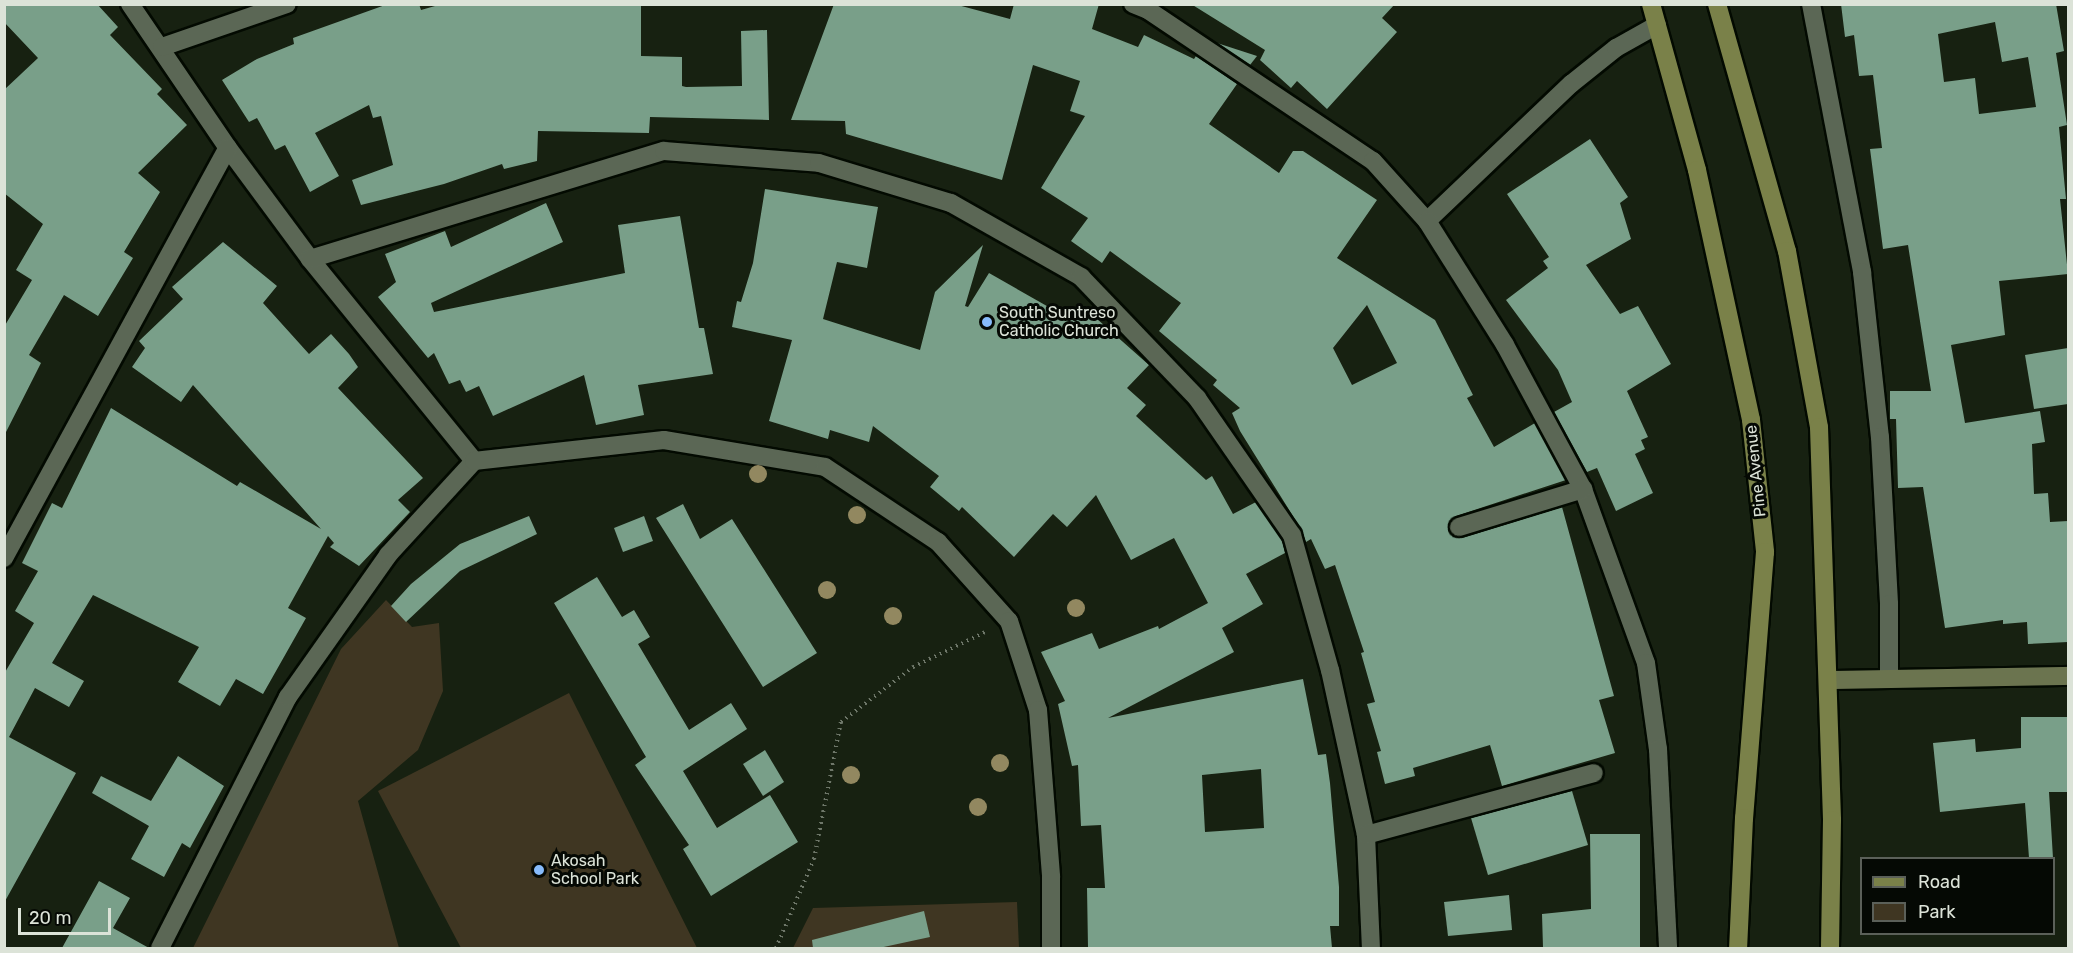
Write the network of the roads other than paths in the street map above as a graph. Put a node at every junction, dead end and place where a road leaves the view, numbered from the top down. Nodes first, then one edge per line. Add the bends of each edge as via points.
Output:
1 (130, 4) edge
2 (287, 4) edge
3 (1133, 4) edge
4 (1651, 4) edge
5 (1717, 4) edge
6 (1811, 4) edge
7 (1657, 25) junction
8 (162, 47) junction
9 (228, 148) junction
10 (1427, 220) junction
11 (310, 259) junction
12 (474, 461) junction
13 (1583, 489) junction
14 (1459, 527) dead end
15 (4, 558) edge
16 (2068, 676) edge
17 (1889, 679) junction
18 (1828, 680) junction
19 (1594, 774) dead end
20 (1366, 835) junction
21 (160, 948) edge
22 (1051, 948) edge
23 (1371, 948) edge
24 (1668, 948) edge
25 (1738, 948) edge
26 (1830, 948) edge

1 - 8 street
2 - 8 street
3 - 10 street via 1148,10 1373,161
4 - 7 main road, Pine Avenue
5 - 18 main road via 1787,251 1819,427
6 - 17 street via 1862,272 1880,437
7 - 10 street via 1616,48 1571,84
7 - 25 main road, Pine Avenue via 1696,170 1751,420 1765,552
8 - 9 street
9 - 11 street
9 - 15 street
10 - 13 street via 1505,345
11 - 12 street
11 - 20 street via 664,151 819,163 951,203 1081,277 1197,398 1292,535 1330,670
12 - 21 street via 388,555 288,697
12 - 22 street via 664,440 825,467 938,542 1009,621 1038,710 1051,877
13 - 14 street
13 - 24 street via 1646,663 1658,749
16 - 17 street
17 - 18 street
18 - 26 main road
19 - 20 street
20 - 23 street

